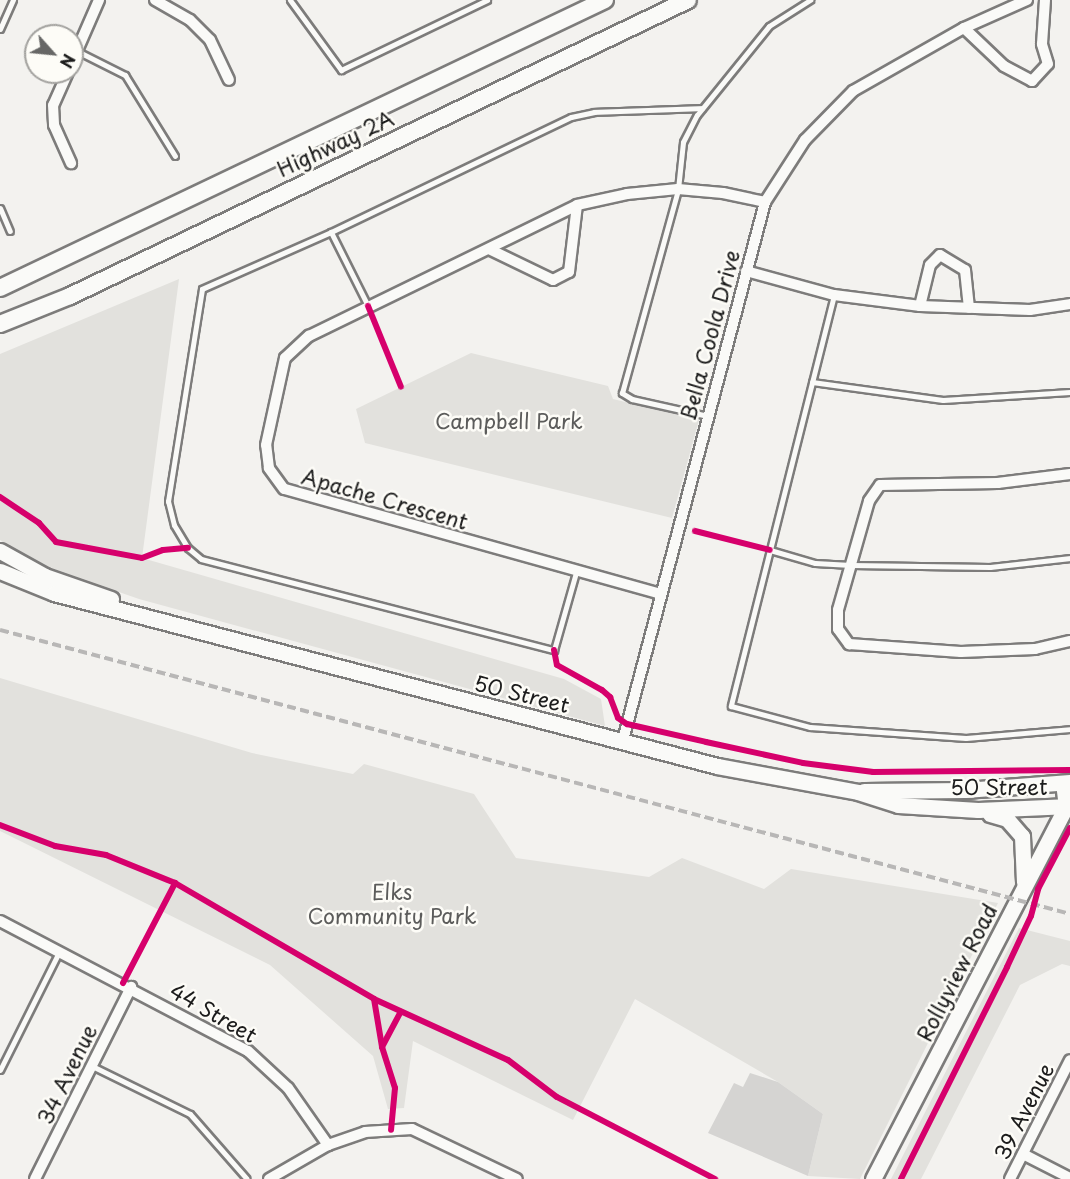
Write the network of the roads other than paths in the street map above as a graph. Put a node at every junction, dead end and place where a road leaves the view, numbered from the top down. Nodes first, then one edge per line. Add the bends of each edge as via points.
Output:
1 (13, 0) edge
2 (99, 0) edge
3 (155, 0) edge
4 (290, 0) edge
5 (487, 0) edge
6 (605, 0) edge
7 (688, 0) edge
8 (810, 0) edge
9 (1027, 0) edge
10 (1045, 0) edge
11 (964, 28) junction
12 (0, 29) edge
13 (84, 34) edge
14 (84, 61) edge
15 (229, 80) dead end
16 (63, 84) edge
17 (702, 108) junction
18 (175, 156) dead end
19 (71, 163) dead end
20 (678, 189) junction
21 (765, 202) junction
22 (577, 206) junction
23 (0, 208) edge
24 (10, 231) dead end
25 (331, 232) junction
26 (491, 250) junction
27 (746, 271) junction
28 (0, 288) edge
29 (834, 295) junction
30 (1070, 304) edge
31 (368, 306) junction
32 (920, 306) junction
33 (969, 308) junction
34 (0, 324) edge
35 (812, 382) junction
36 (1070, 392) edge
37 (708, 416) junction
38 (1070, 474) edge
39 (770, 550) junction
40 (0, 551) edge
41 (1070, 558) edge
42 (851, 565) junction
43 (0, 572) edge
44 (576, 572) junction
45 (660, 594) junction
46 (178, 625) junction
47 (1070, 642) edge
48 (1070, 729) edge
49 (623, 740) junction
50 (1067, 782) edge
51 (858, 792) junction
52 (1068, 807) edge
53 (978, 810) junction
54 (1024, 885) junction
55 (0, 921) edge
56 (60, 951) junction
57 (131, 987) junction
58 (1070, 1060) edge
59 (92, 1066) junction
60 (0, 1070) edge
61 (328, 1145) junction
62 (1023, 1154) junction
63 (1070, 1178) edge
64 (35, 1179) edge
65 (247, 1179) edge
66 (269, 1179) edge
67 (517, 1179) edge
68 (873, 1179) edge
69 (1010, 1179) edge

1 - 12 lane
2 - 13 street
3 - 15 street via 190,20 210,40
4 - 5 lane via 340,70
6 - 28 main road, Highway 2A
7 - 34 main road, Highway 2A via 70,296
8 - 17 lane via 769,26
9 - 11 street, Bella Coola Drive
10 - 11 street via 1042,44 1048,63 1032,81 1004,66
11 - 21 street, Bella Coola Drive via 853,91 805,140
14 - 18 lane via 125,75
16 - 19 street via 53,105 54,125
17 - 20 lane via 683,142
17 - 25 lane via 594,112 571,117
20 - 21 street, Apache Crescent
20 - 22 street, Apache Crescent
20 - 37 lane via 622,393 632,399
21 - 27 street, Bella Coola Drive
22 - 26 street, Apache Crescent
22 - 26 street via 569,272 553,280
23 - 24 lane
25 - 31 lane
25 - 44 lane via 202,289 168,501 174,525 188,548 201,559 554,650
26 - 31 street, Apache Crescent
27 - 29 street
27 - 37 street, Bella Coola Drive
29 - 32 street
29 - 35 lane
30 - 33 street via 1030,310
31 - 44 street, Apache Crescent via 309,336 285,358 266,445 269,468 284,489
32 - 33 street
32 - 33 street via 930,265 940,255 965,270
35 - 36 lane via 943,400
35 - 39 lane
37 - 45 street, Bella Coola Drive
38 - 42 street via 998,483 880,486 869,501
39 - 42 lane via 815,563
39 - 48 lane via 731,706 810,727 966,738
40 - 46 main road, 50 Street via 45,576
41 - 42 lane via 990,567
42 - 47 street via 838,610 838,629 849,644 961,652
43 - 46 main road, 50 Street via 54,593
44 - 45 street, Apache Crescent
45 - 49 street, Bella Coola Drive
46 - 49 main road, 50 Street
49 - 51 main road, 50 Street via 717,766
50 - 51 main road, 50 Street
50 - 52 main road
51 - 53 main road, 50 Street via 898,805
52 - 53 main road, 50 Street
52 - 54 main road, Rollyview Road
53 - 54 main road via 1007,819 1022,836
54 - 68 main road, Rollyview Road
55 - 56 street, 44 Street
56 - 57 street, 44 Street
56 - 60 lane
57 - 59 street, 34 Avenue
57 - 61 street, 44 Street via 248,1051 288,1088
58 - 62 street, 39 Avenue
59 - 64 street, 34 Avenue
59 - 65 lane via 190,1114
61 - 66 street
61 - 67 street via 365,1131 412,1129
62 - 63 street
62 - 69 street, 39 Avenue

